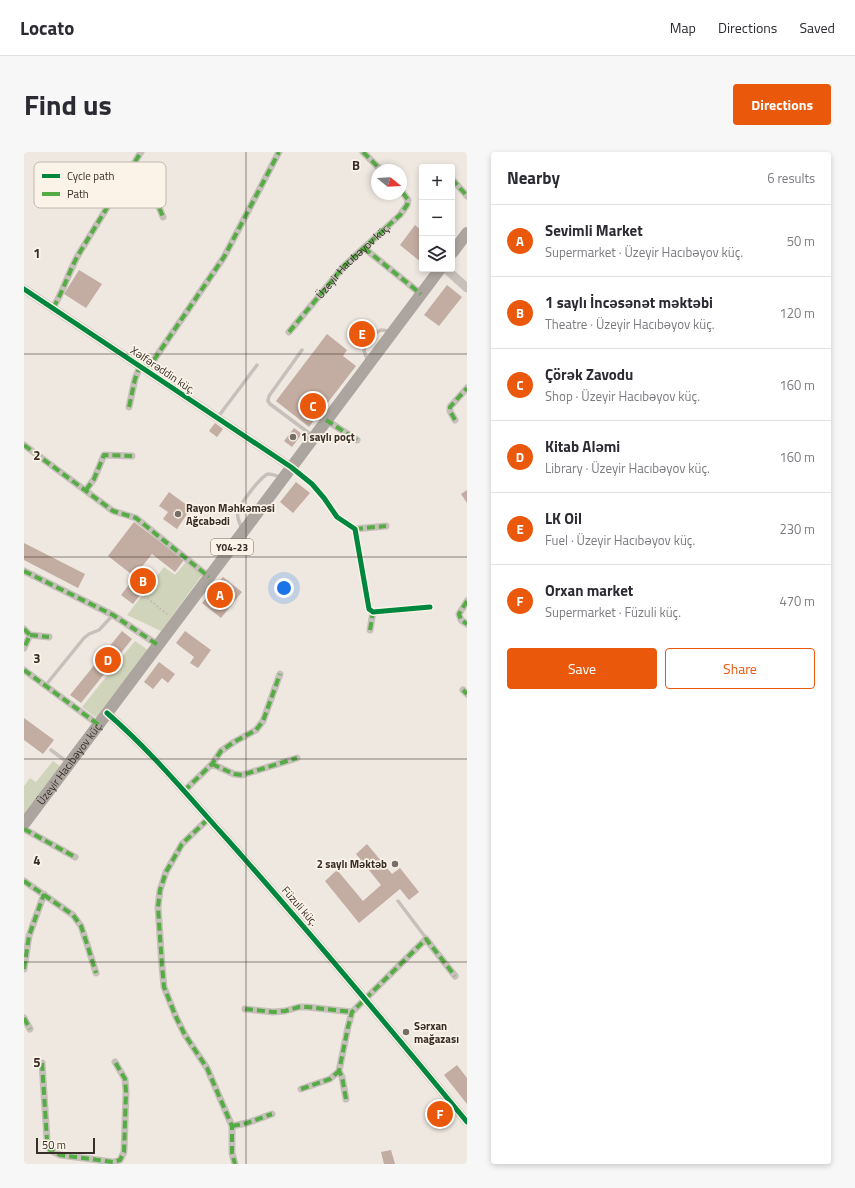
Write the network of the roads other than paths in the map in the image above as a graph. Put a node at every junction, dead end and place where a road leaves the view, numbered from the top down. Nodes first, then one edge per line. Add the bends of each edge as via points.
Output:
1 (141, 152) edge
2 (279, 152) edge
3 (363, 152) edge
4 (135, 162) edge
5 (375, 164) edge
6 (455, 182) edge
7 (467, 196) edge
8 (407, 198) edge
9 (107, 208) edge
10 (159, 208) edge
11 (163, 217) dead end
12 (467, 233) edge
13 (364, 248) junction
14 (455, 249) edge
15 (438, 272) edge
16 (449, 272) edge
17 (467, 288) edge
18 (24, 289) edge
19 (421, 294) junction
20 (53, 308) junction
21 (289, 332) dead end
22 (302, 350) dead end
23 (257, 365) dead end
24 (144, 368) junction
25 (467, 388) edge
26 (129, 407) dead end
27 (218, 418) junction
28 (326, 420) junction
29 (455, 420) dead end
30 (314, 437) junction
31 (357, 440) dead end
32 (24, 445) edge
33 (132, 456) dead end
34 (291, 467) junction
35 (284, 478) junction
36 (86, 490) junction
37 (386, 526) dead end
38 (355, 529) junction
39 (243, 532) junction
40 (24, 571) edge
41 (209, 577) junction
42 (467, 601) edge
43 (430, 607) dead end
44 (373, 612) junction
45 (113, 615) junction
46 (467, 624) edge
47 (24, 629) edge
48 (370, 630) dead end
49 (30, 635) junction
50 (49, 637) dead end
51 (158, 645) junction
52 (24, 648) edge
53 (24, 670) edge
54 (280, 674) dead end
55 (45, 686) junction
56 (107, 713) junction
57 (99, 725) junction
58 (51, 750) dead end
59 (297, 758) dead end
60 (69, 764) junction
61 (212, 764) junction
62 (184, 791) junction
63 (208, 818) junction
64 (24, 824) edge
65 (24, 829) edge
66 (75, 857) dead end
67 (24, 881) edge
68 (44, 894) junction
69 (398, 901) dead end
70 (426, 939) junction
71 (24, 969) edge
72 (96, 973) dead end
73 (455, 976) dead end
74 (366, 999) junction
75 (245, 1010) dead end
76 (352, 1012) junction
77 (24, 1018) edge
78 (30, 1029) dead end
79 (115, 1062) dead end
80 (42, 1063) dead end
81 (339, 1072) junction
82 (302, 1089) dead end
83 (346, 1099) dead end
84 (272, 1114) dead end
85 (467, 1122) edge
86 (232, 1126) junction
87 (113, 1163) edge
88 (235, 1164) edge

1 - 4 street
2 - 24 street, Xəlfərəddin küç. via 224,257
3 - 5 street
6 - 7 street
8 - 13 street, Üzeyir Hacıbəyov küç. via 407,206
9 - 20 street via 72,265
10 - 11 street
12 - 14 main road
13 - 19 street
13 - 21 street, Üzeyir Hacıbəyov küç. via 345,265
15 - 19 main road, Üzeyir Hacıbəyov küç. / Y04-23
16 - 17 street
18 - 20 street, Xəlfərəddin küç.
19 - 28 main road, Üzeyir Hacıbəyov küç. / Y04-23
20 - 24 street, Xəlfərəddin küç.
22 - 30 lane via 268,401
23 - 27 lane
24 - 26 street via 135,379
24 - 27 street, Xəlfərəddin küç.
25 - 29 street via 450,407
27 - 34 street, Xəlfərəddin küç.
28 - 30 main road, Üzeyir Hacıbəyov küç. / Y04-23
28 - 31 street
30 - 34 main road, Üzeyir Hacıbəyov küç. / Y04-23
32 - 36 street
33 - 36 street via 104,455
34 - 35 main road, Üzeyir Hacıbəyov küç. / Y04-23
34 - 38 street via 312,484 337,517
35 - 39 main road, Üzeyir Hacıbəyov küç. / Y04-23
35 - 39 lane via 269,474 263,476 237,512
36 - 41 street via 113,511 136,518
37 - 38 street
38 - 44 street via 369,609
39 - 41 main road, Üzeyir Hacıbəyov küç. / Y04-23
40 - 45 street
41 - 51 main road, Üzeyir Hacıbəyov küç. / Y04-23
42 - 46 street via 459,614 461,620
43 - 44 street
44 - 48 street
45 - 51 street
45 - 55 lane via 99,630 84,638
47 - 49 street
49 - 50 street
49 - 52 street
51 - 56 main road, Üzeyir Hacıbəyov küç. / Y04-23
53 - 55 street
54 - 61 street via 256,730 221,751
55 - 57 street
56 - 57 main road, Üzeyir Hacıbəyov küç. / Y04-23
56 - 62 street, Füzuli küç.
57 - 60 main road, Üzeyir Hacıbəyov küç. / Y04-23
58 - 60 lane
59 - 61 street via 242,775
60 - 64 main road, Üzeyir Hacıbəyov küç. / Y04-23
61 - 62 street
62 - 63 street, Füzuli küç.
63 - 74 street, Füzuli küç. via 292,911
63 - 86 street via 182,844 166,872 160,890 158,907 162,966 164,987 176,1017 207,1068
65 - 66 street
67 - 68 street
68 - 71 street via 30,936
68 - 72 street via 73,915 80,926
69 - 70 lane
70 - 73 street
70 - 74 street
74 - 76 street
74 - 85 street, Füzuli küç.
75 - 76 street via 273,1012 307,1007
76 - 81 street
77 - 78 street
79 - 87 street via 124,1079 126,1092 124,1152 120,1160
80 - 87 street via 47,1140 50,1150 60,1155
81 - 82 street via 330,1079
81 - 83 street
84 - 86 street
86 - 88 street via 232,1153

